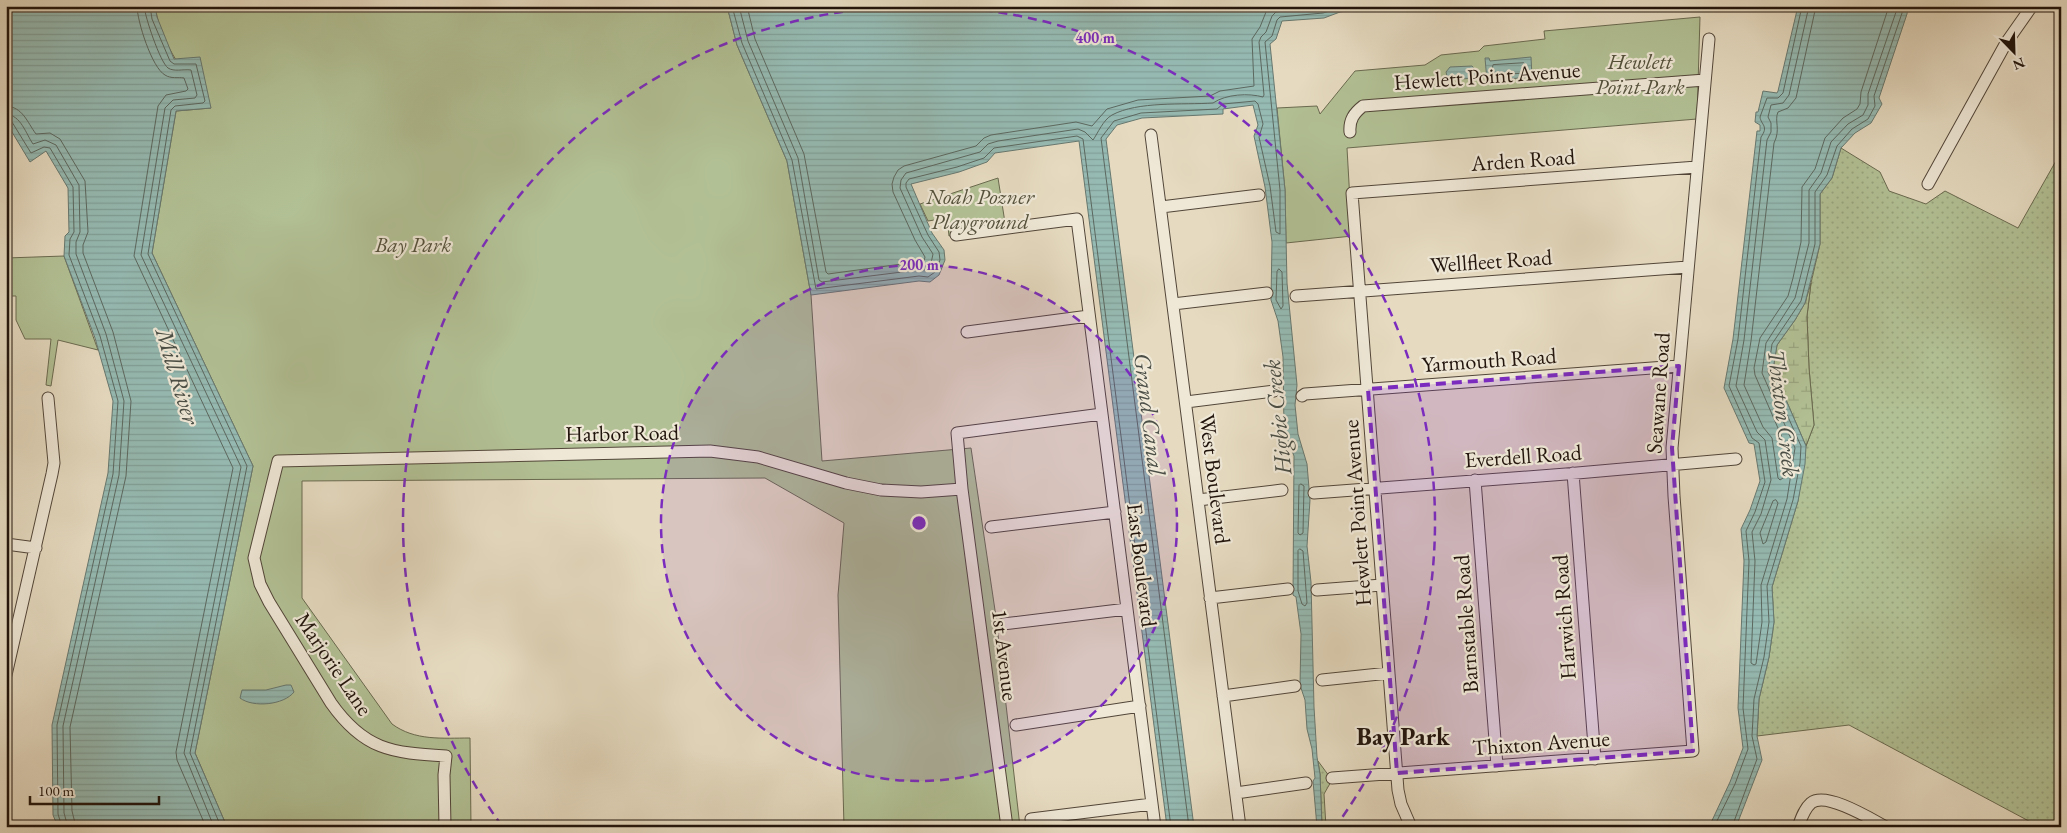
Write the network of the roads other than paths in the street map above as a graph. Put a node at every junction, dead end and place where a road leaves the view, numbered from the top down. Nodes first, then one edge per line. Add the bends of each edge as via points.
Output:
1 (2032, 6) edge
2 (1709, 39) dead end
3 (1704, 80) junction
4 (1350, 132) dead end
5 (1151, 136) dead end
6 (1697, 167) junction
7 (1928, 184) dead end
8 (1352, 193) joint
9 (1259, 195) dead end
10 (1160, 207) junction
11 (956, 236) dead end
12 (1688, 267) junction
13 (1361, 291) junction
14 (1267, 293) dead end
15 (1296, 296) dead end
16 (1173, 304) junction
17 (1089, 316) junction
18 (967, 332) dead end
19 (1679, 366) junction
20 (1368, 389) junction
21 (1274, 391) dead end
22 (1302, 396) dead end
23 (48, 398) dead end
24 (1186, 402) junction
25 (1102, 414) junction
26 (1736, 459) dead end
27 (278, 461) joint
28 (1673, 465) junction
29 (1574, 473) junction
30 (1475, 480) junction
31 (1375, 487) junction
32 (962, 489) junction
33 (1282, 490) dead end
34 (1314, 492) dead end
35 (1198, 500) junction
36 (1115, 512) junction
37 (990, 527) dead end
38 (6, 544) edge
39 (36, 548) junction
40 (1382, 585) junction
41 (1288, 588) dead end
42 (1317, 590) dead end
43 (1210, 598) junction
44 (1127, 609) junction
45 (1003, 624) dead end
46 (1389, 674) junction
47 (6, 675) edge
48 (1322, 680) dead end
49 (1295, 686) dead end
50 (1223, 696) junction
51 (1140, 706) junction
52 (1016, 725) dead end
53 (1693, 751) joint
54 (1595, 759) junction
55 (1497, 766) junction
56 (1398, 773) junction
57 (1332, 778) dead end
58 (1306, 783) dead end
59 (1236, 793) junction
60 (1152, 804) junction
61 (1031, 819) dead end
62 (446, 827) edge
63 (1007, 827) edge
64 (1155, 827) edge
65 (1240, 827) edge
66 (1411, 827) edge
67 (1798, 827) edge
68 (1886, 827) edge

1 - 7 street via 2006,43
2 - 3 street, Seawane Road
3 - 4 street, Hewlett Point Avenue via 1363,106 1349,124
3 - 6 street, Seawane Road
5 - 10 street, West Boulevard
6 - 8 street, Arden Road
6 - 12 street, Seawane Road
8 - 13 street, Hewlett Point Avenue
9 - 10 street
10 - 16 street, West Boulevard
11 - 17 street, East Boulevard via 1077,219
12 - 13 street, Wellfleet Road
12 - 19 street, Seawane Road
13 - 15 street, Wellfleet Road
13 - 20 street, Hewlett Point Avenue
14 - 16 street
16 - 24 street, West Boulevard
17 - 18 street
17 - 25 street, East Boulevard
19 - 20 street, Yarmouth Road
19 - 28 street, Seawane Road
20 - 22 street, Yarmouth Road
20 - 31 street, Hewlett Point Avenue
21 - 24 street
23 - 39 street via 54,462
24 - 35 street, West Boulevard
25 - 32 street, 1st Avenue via 957,433
25 - 36 street, East Boulevard
26 - 28 street, Everdell Road
27 - 32 street, Harbor Road via 710,451 758,457 881,490
27 - 62 street, Marjorie Lane via 254,558 260,584 331,703 356,732 387,749 446,756
28 - 29 street, Everdell Road
28 - 53 street, Seawane Road
29 - 30 street, Everdell Road
29 - 54 street, Harwich Road
30 - 31 street, Everdell Road
30 - 55 street, Barnstable Road
31 - 34 street, Everdell Road
31 - 40 street, Hewlett Point Avenue
32 - 63 street, 1st Avenue
33 - 35 street
35 - 43 street, West Boulevard
36 - 37 street
36 - 44 street, East Boulevard
38 - 39 street
39 - 47 street
40 - 42 street
40 - 46 street, Hewlett Point Avenue
41 - 43 street
43 - 50 street, West Boulevard
44 - 45 street
44 - 51 street, East Boulevard
46 - 48 street
46 - 56 street, Hewlett Point Avenue
49 - 50 street
50 - 59 street, West Boulevard
51 - 52 street
51 - 60 street, East Boulevard
53 - 54 street, Thixton Avenue
54 - 55 street, Thixton Avenue
55 - 56 street, Thixton Avenue
56 - 57 street, Thixton Avenue
56 - 66 street, Hewlett Point Avenue via 1401,804
58 - 59 street
59 - 65 street, West Boulevard
60 - 61 street
60 - 64 street, East Boulevard
67 - 68 street via 1812,801 1819,799 1834,802

